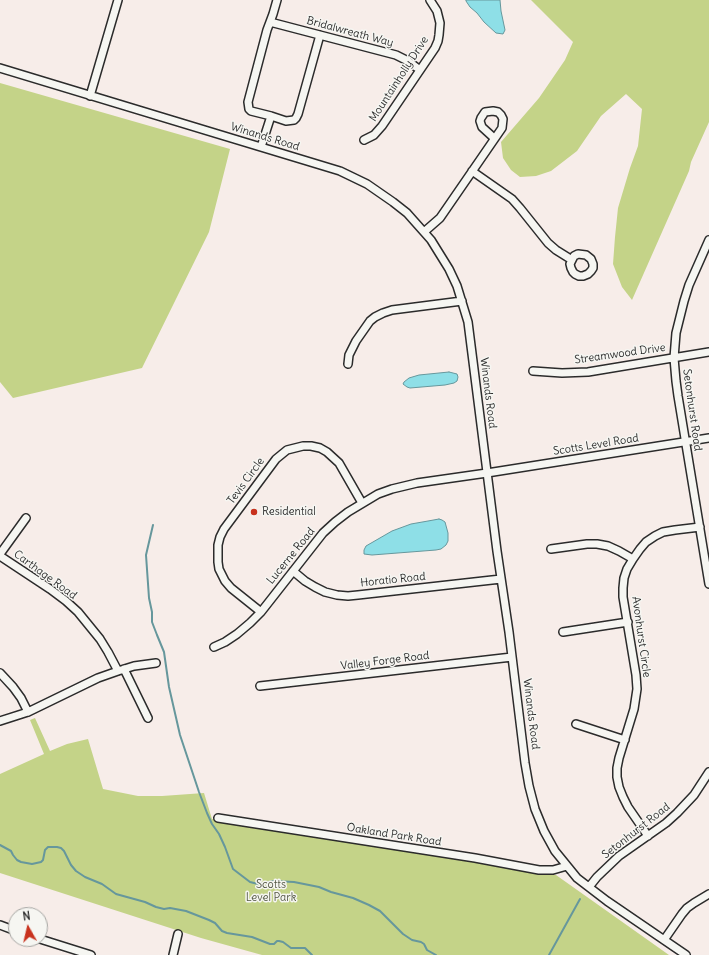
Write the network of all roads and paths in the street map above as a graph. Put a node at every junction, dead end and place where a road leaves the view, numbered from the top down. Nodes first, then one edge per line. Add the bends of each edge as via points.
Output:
1 (118, 0) edge
2 (277, 0) edge
3 (430, 0) edge
4 (270, 22) junction
5 (320, 35) junction
6 (0, 68) edge
7 (420, 70) junction
8 (90, 96) junction
9 (271, 116) junction
10 (494, 138) dead end
11 (364, 140) dead end
12 (261, 147) junction
13 (472, 171) junction
14 (424, 232) junction
15 (709, 240) edge
16 (572, 260) dead end
17 (462, 302) junction
18 (709, 352) edge
19 (674, 358) junction
20 (348, 364) dead end
21 (533, 371) dead end
22 (709, 438) edge
23 (686, 442) junction
24 (488, 474) junction
25 (362, 503) junction
26 (26, 518) dead end
27 (700, 527) junction
28 (550, 549) dead end
29 (0, 555) edge
30 (633, 559) junction
31 (293, 571) junction
32 (501, 579) junction
33 (709, 584) edge
34 (261, 612) junction
35 (628, 622) junction
36 (563, 632) dead end
37 (214, 647) dead end
38 (512, 657) junction
39 (156, 663) dead end
40 (121, 670) junction
41 (0, 674) edge
42 (260, 686) dead end
43 (28, 712) junction
44 (148, 718) dead end
45 (0, 721) edge
46 (576, 724) dead end
47 (625, 740) junction
48 (709, 772) edge
49 (218, 818) dead end
50 (648, 836) junction
51 (567, 866) junction
52 (588, 887) junction
53 (709, 894) edge
54 (178, 934) dead end
55 (664, 940) junction
56 (48, 941) edge
57 (74, 952) edge
58 (91, 955) edge
59 (173, 955) edge
60 (686, 955) edge

1 - 8 street
2 - 4 street
3 - 7 street, Mountainholly Drive via 437,10 439,35 435,48
4 - 5 street, Bridalwreath Way
4 - 9 street via 248,106 254,112
5 - 7 street, Bridalwreath Way via 396,55
5 - 9 street via 298,114 290,121
6 - 8 street, Winands Road
7 - 11 street, Mountainholly Drive via 382,126 374,135
8 - 12 street, Winands Road
9 - 12 street
10 - 13 street
12 - 14 street, Winands Road via 340,171 367,184 407,213
13 - 14 street via 440,218
13 - 16 street via 512,199 548,244
14 - 17 street, Winands Road via 449,269
15 - 19 street, Setonhurst Road via 684,301 676,334
17 - 20 street via 383,312 370,321 356,341
17 - 24 street, Winands Road via 470,333
18 - 19 street, Streamwood Drive
19 - 21 street, Streamwood Drive via 588,372
19 - 23 street, Setonhurst Road
22 - 23 street, Scotts Level Road
23 - 24 street, Scotts Level Road
23 - 27 street, Setonhurst Road
24 - 25 street, Lucerne Road via 417,482 378,494
24 - 32 street, Winands Road
25 - 31 street, Lucerne Road via 323,533
25 - 34 street, Tevis Circle via 339,464 320,448 304,446 287,450 276,459 224,529 218,545 219,569 225,581
26 - 29 street
27 - 30 street, Avonhurst Circle via 663,532 646,542
27 - 33 street, Setonhurst Road
28 - 30 street via 597,544 608,546
29 - 40 street, Carthage Road via 50,589 78,612
30 - 35 street, Avonhurst Circle via 627,569 623,588
31 - 32 street, Horatio Road via 325,592 348,596
31 - 34 street, Lucerne Road
32 - 38 street, Winands Road
34 - 37 street, Lucerne Road via 237,634
35 - 36 street
35 - 47 street, Avonhurst Circle via 637,689
38 - 42 street, Valley Forge Road
38 - 51 street, Winands Road via 525,763 532,798 549,841
39 - 40 street
40 - 43 street via 98,678
40 - 44 street, Carthage Road
41 - 43 street via 14,687
43 - 45 street
46 - 47 street
47 - 50 street, Avonhurst Circle via 617,768 619,788 628,807
48 - 50 street, Setonhurst Road via 686,805
49 - 51 street, Oakland Park Road via 539,870
50 - 52 street, Setonhurst Road via 619,856
51 - 52 street, Winands Road
52 - 55 street, Winands Road
53 - 55 street via 687,908
54 - 59 street
55 - 60 street, Winands Road
56 - 57 street
57 - 58 street

